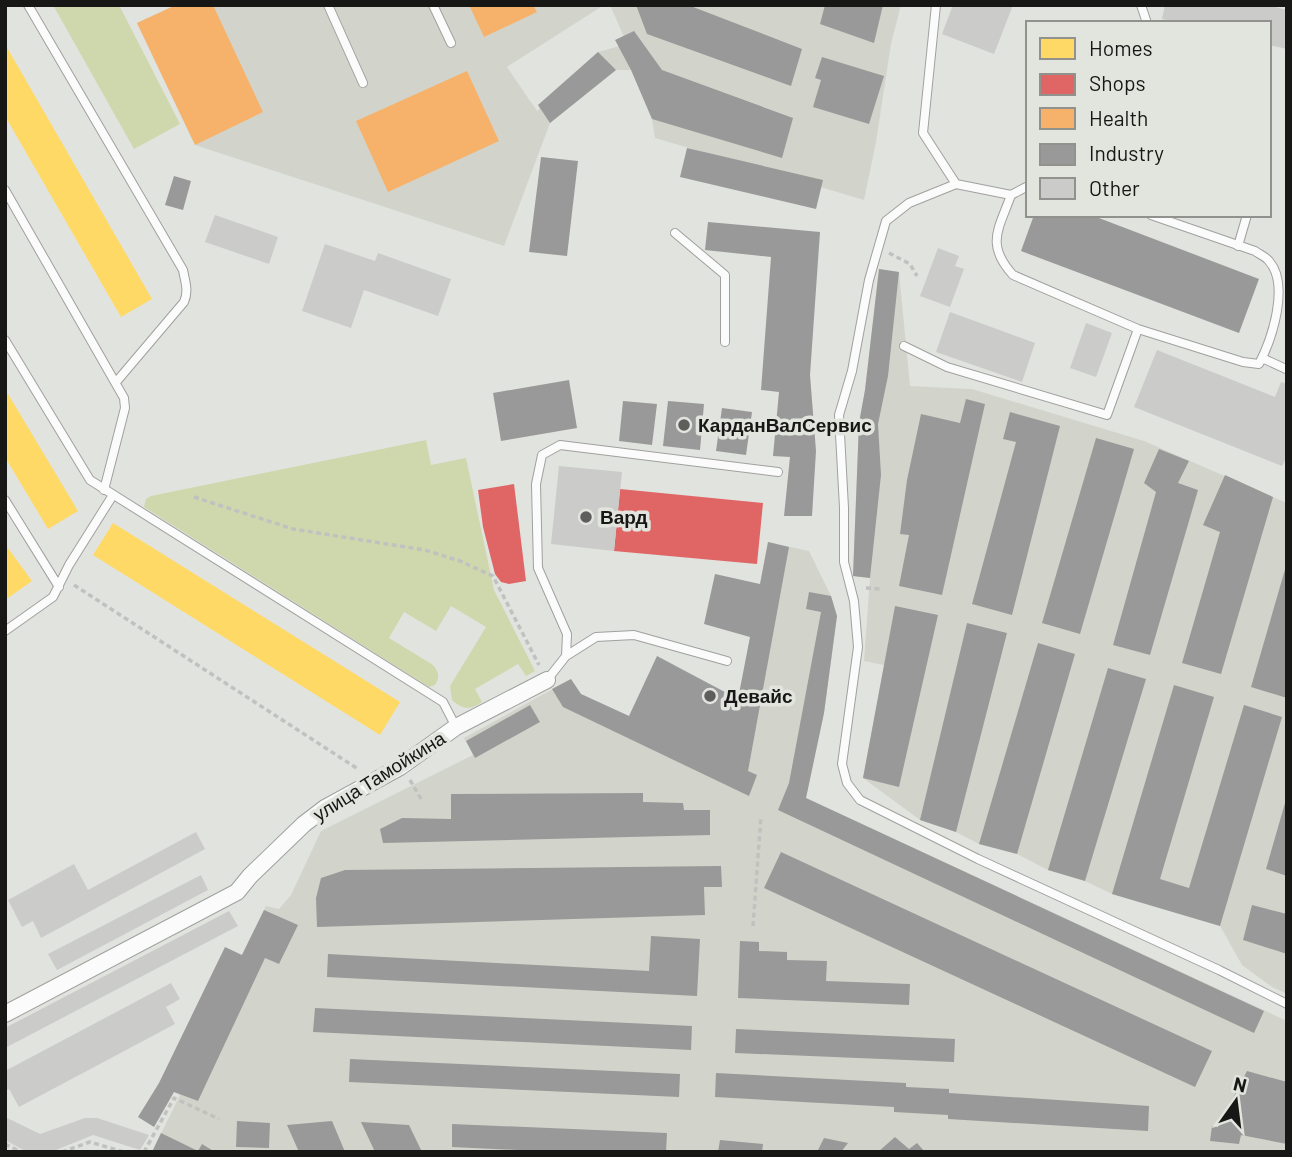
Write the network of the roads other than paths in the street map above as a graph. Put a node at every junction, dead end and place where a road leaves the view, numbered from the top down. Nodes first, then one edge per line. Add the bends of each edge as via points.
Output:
1 (28, 5) edge
2 (328, 5) edge
3 (433, 5) edge
4 (936, 5) edge
5 (451, 43) dead end
6 (363, 83) dead end
7 (956, 184) junction
8 (1026, 187) edge
9 (5, 190) edge
10 (1011, 195) junction
11 (1157, 217) edge
12 (1246, 217) edge
13 (676, 233) dead end
14 (1238, 246) junction
15 (1138, 330) junction
16 (5, 340) edge
17 (725, 342) dead end
18 (904, 346) dead end
19 (1262, 358) junction
20 (1286, 369) edge
21 (117, 381) junction
22 (778, 472) dead end
23 (104, 490) junction
24 (113, 495) junction
25 (5, 500) edge
26 (8, 512) edge
27 (59, 587) junction
28 (5, 632) edge
29 (566, 656) junction
30 (727, 661) dead end
31 (547, 680) joint
32 (456, 727) junction
33 (1287, 1004) edge
34 (5, 1014) edge

1 - 21 lane via 183,270 184,302
2 - 6 lane
3 - 5 lane
4 - 7 lane via 923,133
7 - 10 lane
7 - 33 lane via 909,203 886,221 839,415 844,562 854,601 858,647 842,764 847,783 860,800
8 - 10 lane
9 - 21 lane
10 - 15 lane via 995,239 1000,260 1013,275
11 - 14 lane
12 - 14 lane
13 - 17 lane via 725,275
14 - 19 lane via 1270,261 1278,280 1279,298
15 - 18 lane via 1107,415 947,367
15 - 19 lane via 1243,362 1259,364
16 - 23 lane via 85,475
19 - 20 lane
21 - 23 lane via 125,408
22 - 29 lane via 560,445 542,455 536,484 538,568 567,634
23 - 24 lane
24 - 27 lane
24 - 32 lane via 443,702
25 - 26 lane
26 - 27 lane
27 - 28 lane via 53,597
29 - 30 lane via 596,637 634,635
29 - 31 lane
31 - 32 street, улица Тамойкина
32 - 34 street, улица Тамойкина via 377,781 325,808 237,892

